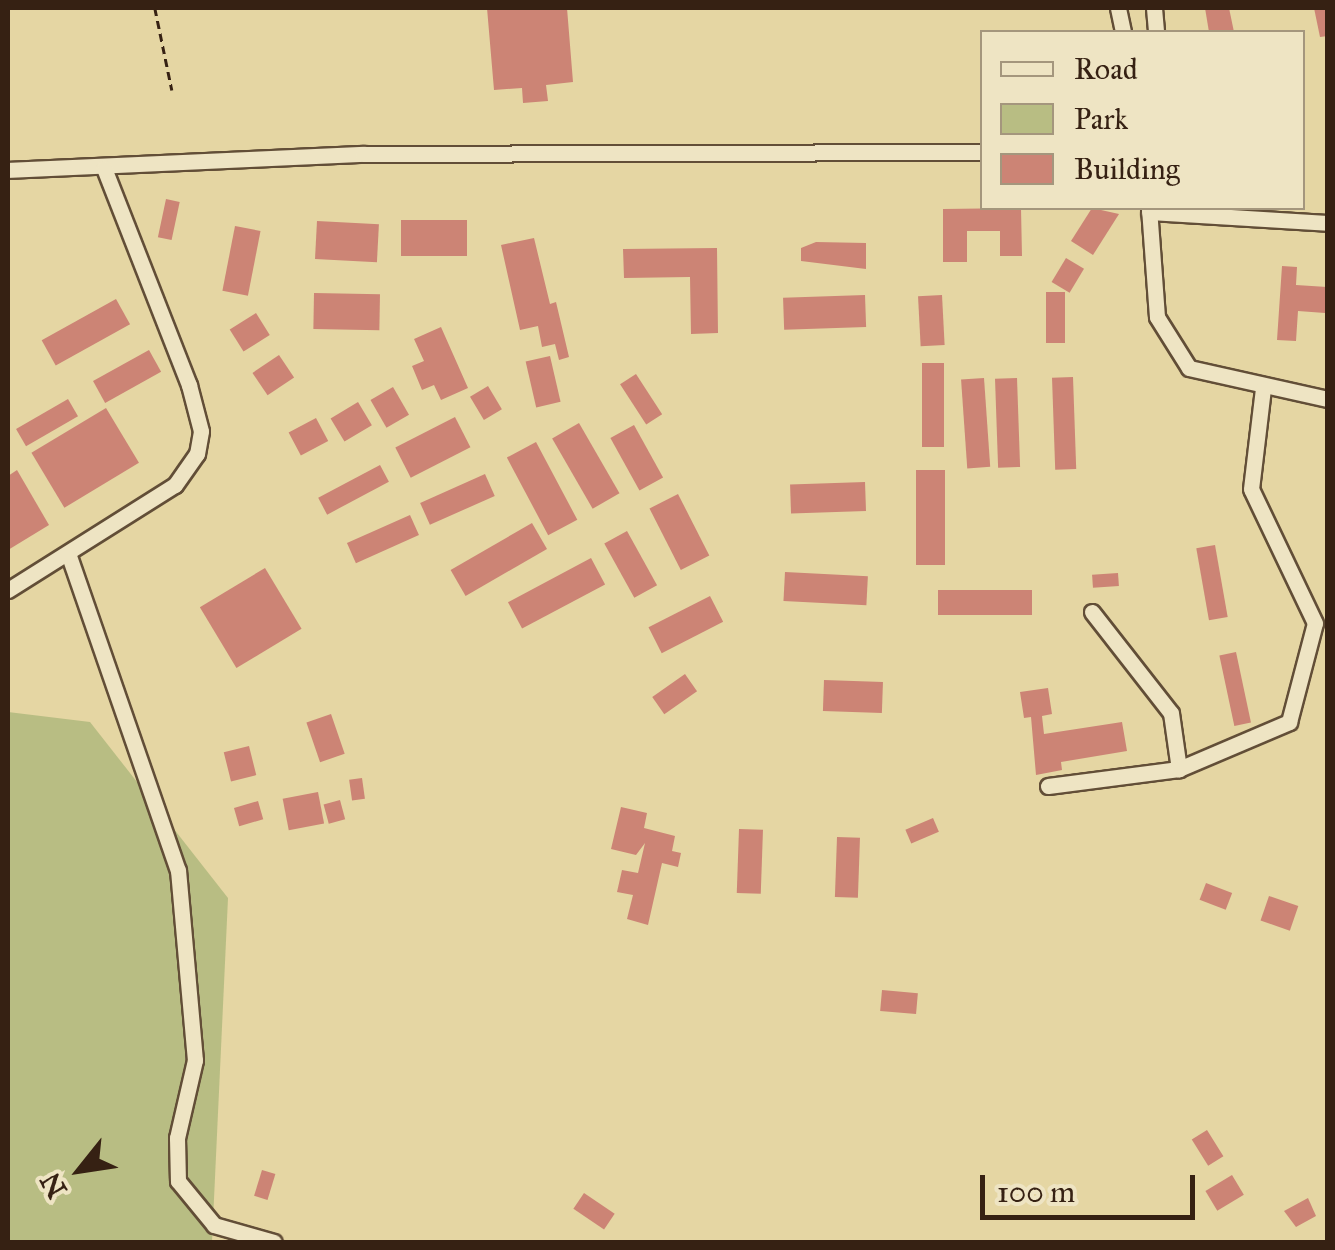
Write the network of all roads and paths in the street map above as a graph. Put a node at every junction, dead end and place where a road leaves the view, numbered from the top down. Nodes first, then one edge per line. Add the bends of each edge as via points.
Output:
1 (155, 8) edge
2 (172, 90) dead end
3 (980, 152) edge
4 (104, 168) junction
5 (8, 170) edge
6 (1149, 210) edge
7 (1218, 212) edge
8 (1328, 223) edge
9 (1264, 388) junction
10 (1328, 399) edge
11 (69, 556) junction
12 (8, 590) edge
13 (1092, 612) dead end
14 (1179, 768) junction
15 (1048, 786) dead end
16 (274, 1242) edge

1 - 2 path
3 - 4 street via 363,154
4 - 5 street
4 - 11 street via 201,431 176,485
6 - 7 street
6 - 9 street via 1157,317 1173,351 1188,368
7 - 8 street
9 - 10 street
9 - 14 street via 1251,489 1315,623 1289,722
11 - 12 street
11 - 16 street via 178,870 195,1060 174,1158 178,1182 214,1225
13 - 14 street via 1171,713
14 - 15 street

